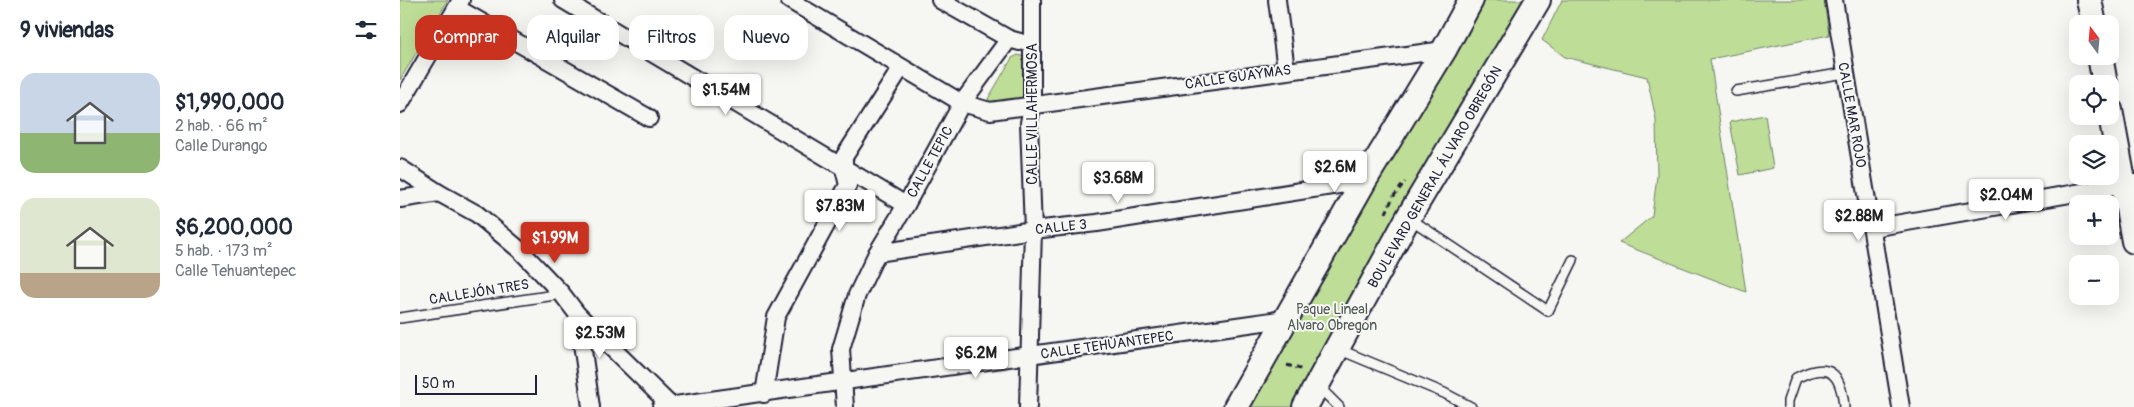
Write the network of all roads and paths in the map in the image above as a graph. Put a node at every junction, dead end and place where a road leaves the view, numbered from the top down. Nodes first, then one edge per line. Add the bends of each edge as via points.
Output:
1 (563, 0) edge
2 (789, 0) edge
3 (1032, 0) edge
4 (1277, 0) edge
5 (1471, 0) edge
6 (1538, 0) edge
7 (1834, 0) edge
8 (2089, 0) edge
9 (944, 1) edge
10 (459, 4) edge
11 (2092, 15) edge
12 (1009, 39) junction
13 (1033, 45) junction
14 (1444, 50) junction
15 (901, 68) junction
16 (1286, 70) junction
17 (1845, 72) junction
18 (1736, 91) dead end
19 (400, 104) edge
20 (962, 104) junction
21 (1032, 106) junction
22 (649, 118) dead end
23 (2114, 125) edge
24 (400, 168) edge
25 (844, 169) junction
26 (1364, 181) junction
27 (2129, 184) edge
28 (439, 193) junction
29 (400, 199) edge
30 (906, 205) junction
31 (1408, 218) junction
32 (1872, 228) junction
33 (1034, 230) junction
34 (2134, 241) edge
35 (877, 253) junction
36 (1573, 260) dead end
37 (562, 294) junction
38 (578, 315) junction
39 (400, 318) edge
40 (1286, 319) junction
41 (1338, 349) junction
42 (1030, 356) junction
43 (1287, 365) dead end
44 (1314, 379) junction
45 (842, 382) junction
46 (764, 394) junction
47 (1451, 396) junction
48 (591, 407) edge
49 (668, 407) edge
50 (845, 407) edge
51 (1028, 407) edge
52 (1236, 407) edge
53 (1305, 407) edge
54 (1339, 407) edge
55 (1450, 407) edge
56 (1472, 407) edge
57 (1788, 407) edge
58 (1844, 407) edge
59 (1901, 407) edge

1 - 25 street
2 - 15 street, CALLE GUAYMAS
3 - 13 street, CALLE VILLAHERMOSA
4 - 16 street
5 - 14 main road
6 - 31 main road, BOULEVARD GENERAL ÁLVARO OBREGÓN
7 - 17 street, CALLE MAR ROJO
8 - 11 main road
9 - 12 street
10 - 19 street
10 - 22 street
12 - 13 street
12 - 20 street, CALLE TEPIC
13 - 21 street, CALLE VILLAHERMOSA
14 - 16 street, CALLE GUAYMAS
14 - 26 main road
15 - 20 street, CALLE GUAYMAS
15 - 25 street via 844,157
16 - 21 street, CALLE GUAYMAS
17 - 18 lane
17 - 32 street, CALLE MAR ROJO
20 - 21 street, CALLE GUAYMAS via 990,111
20 - 30 street, CALLE TEPIC
21 - 33 street, CALLE VILLAHERMOSA via 1029,123
23 - 27 main road
24 - 28 street
25 - 30 street
25 - 46 street via 848,185 776,317
26 - 33 street, CALLE 3
26 - 40 main road
27 - 32 street
27 - 34 main road
28 - 29 street
28 - 37 street via 477,214 521,251
30 - 35 street, CALLE TEPIC
31 - 36 lane via 1548,312
31 - 41 main road, BOULEVARD GENERAL ÁLVARO OBREGÓN
32 - 59 street, CALLE MAR ROJO
33 - 35 street, CALLE 3
33 - 42 street, CALLE VILLAHERMOSA
35 - 45 street, CALLE TEPIC via 856,295 841,350
37 - 38 street
37 - 39 lane, CALLEJÓN TRES
38 - 48 street
38 - 49 street
40 - 42 street, CALLE TEHUANTEPEC
40 - 52 main road
41 - 44 main road, BOULEVARD GENERAL ÁLVARO OBREGÓN
41 - 47 lane
42 - 45 street, CALLE TEHUANTEPEC
42 - 51 street, CALLE VILLAHERMOSA
43 - 44 path
44 - 53 main road, BOULEVARD GENERAL ÁLVARO OBREGÓN
44 - 54 lane
45 - 46 street, CALLE TEHUANTEPEC
45 - 50 street, CALLE TEPIC
46 - 49 street, CALLE TEHUANTEPEC
47 - 55 lane
47 - 56 lane
57 - 58 lane via 1796,378 1810,370 1825,370 1835,375 1842,388

